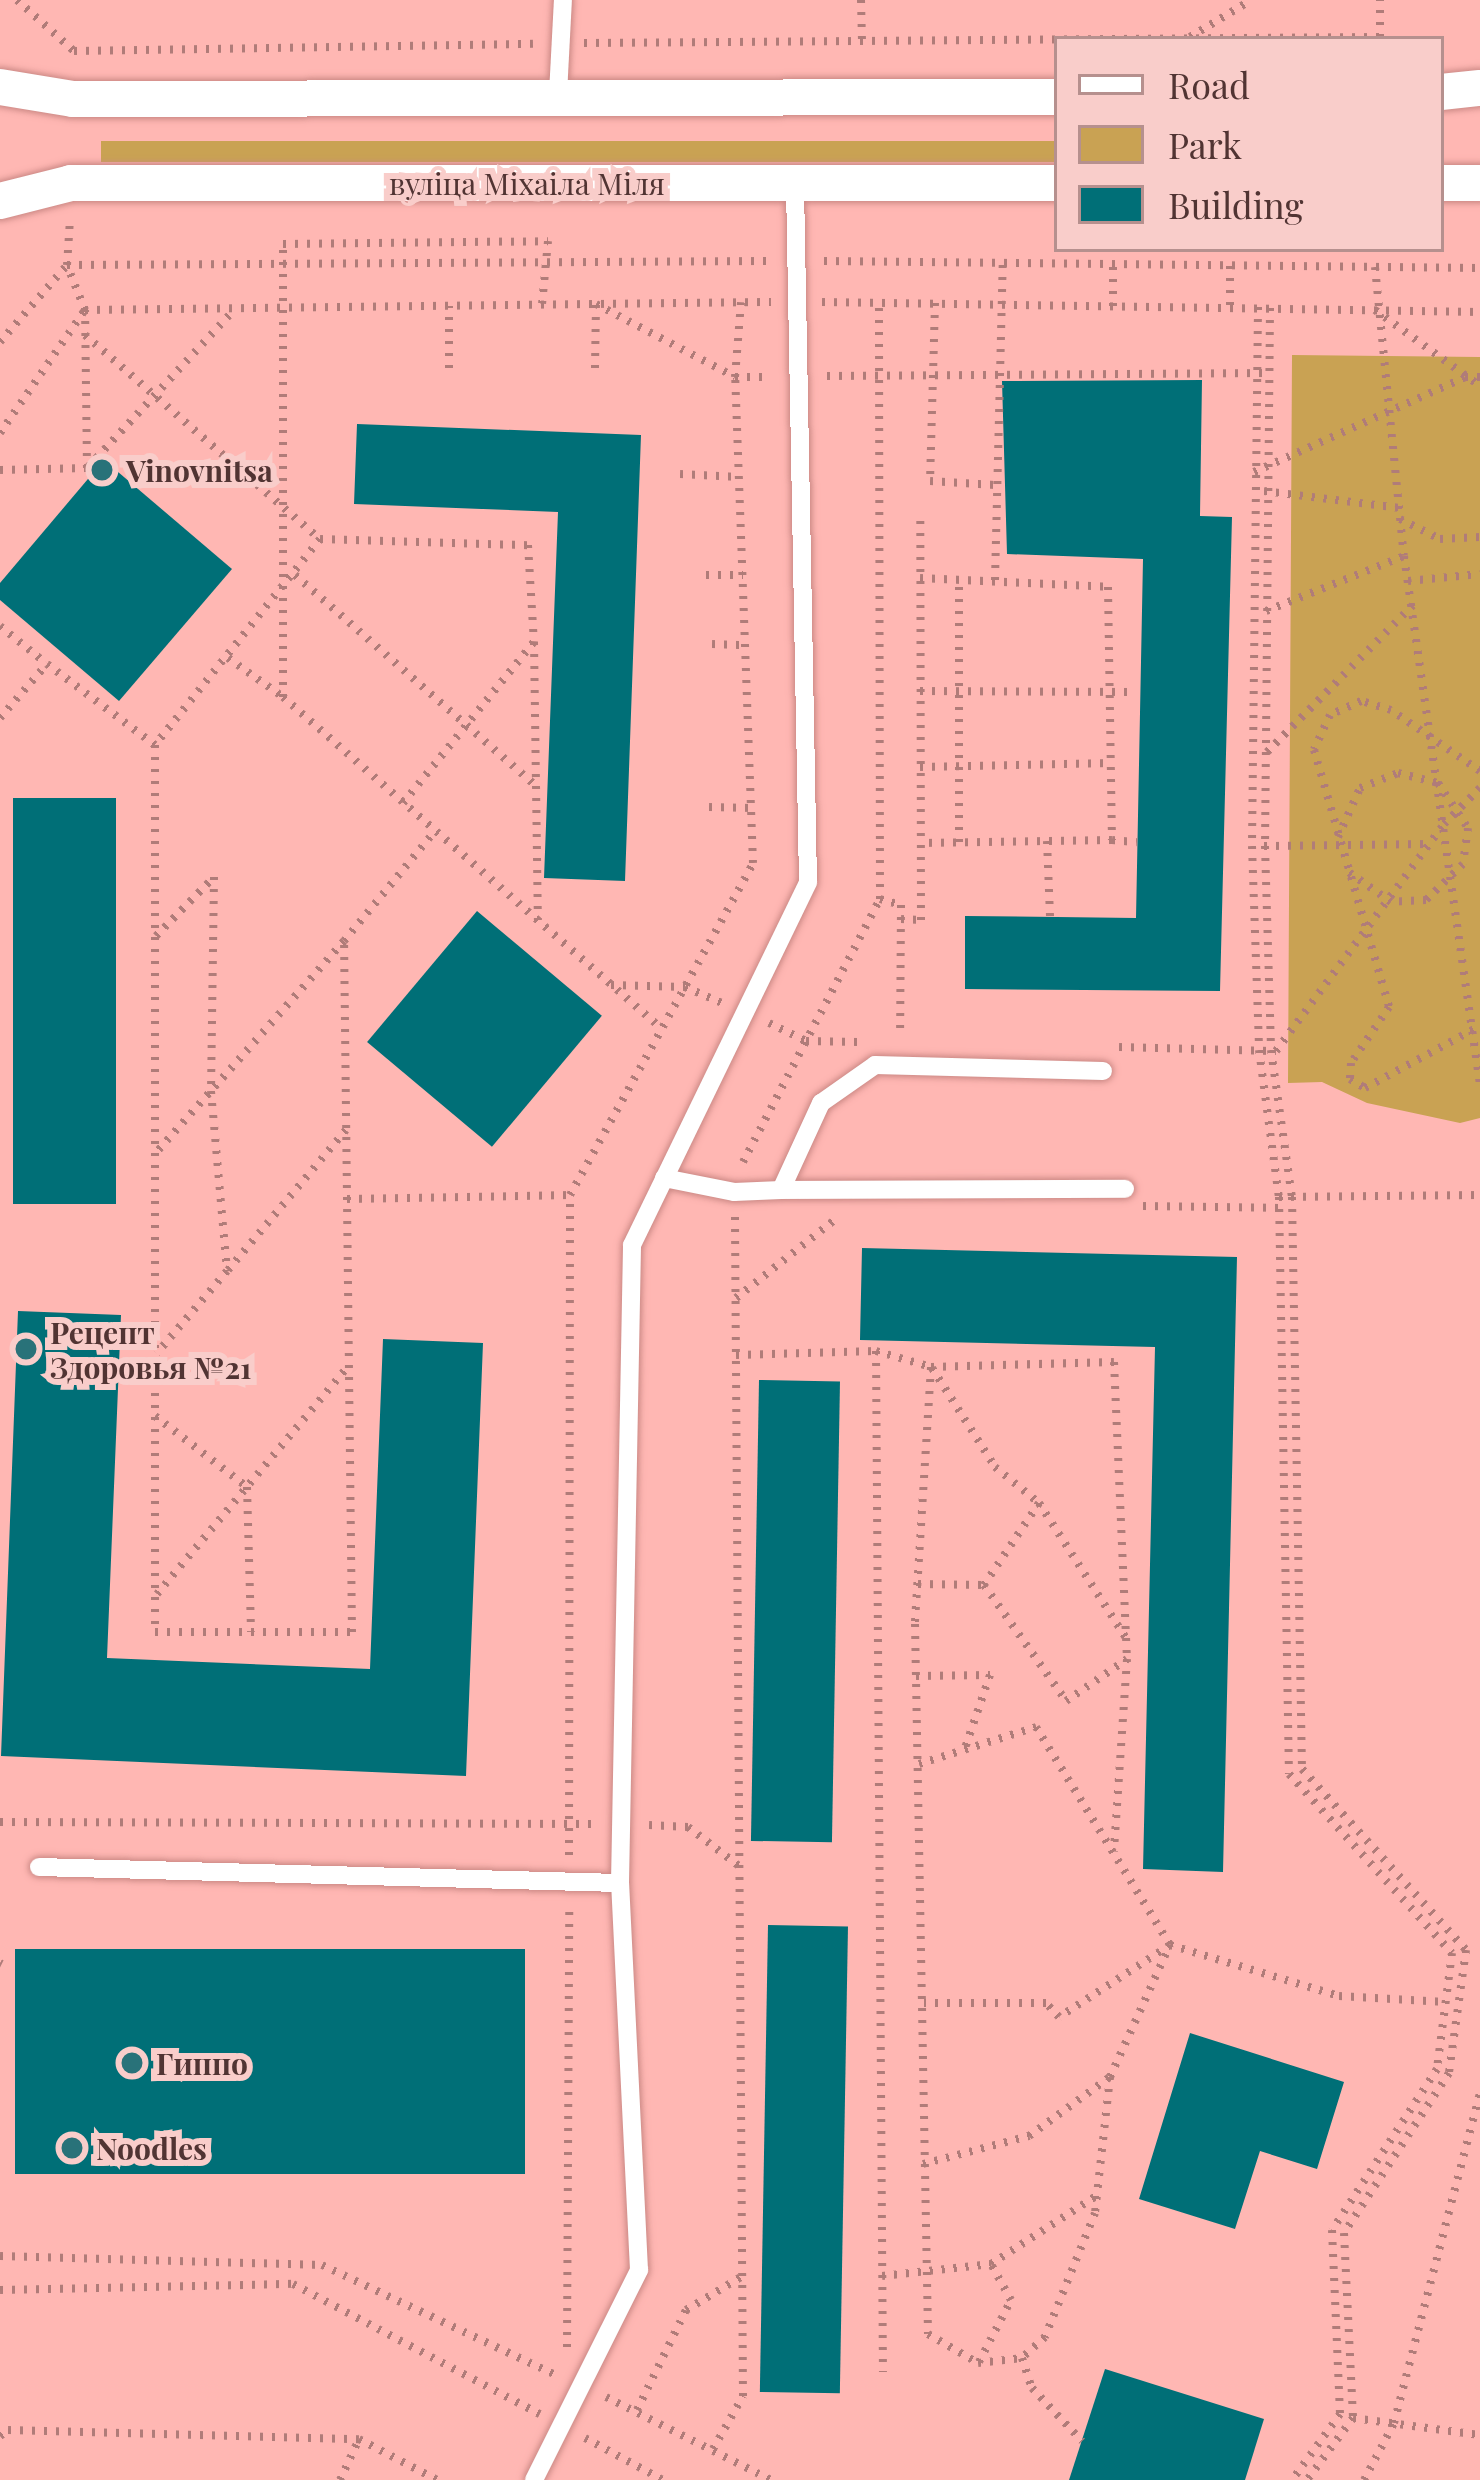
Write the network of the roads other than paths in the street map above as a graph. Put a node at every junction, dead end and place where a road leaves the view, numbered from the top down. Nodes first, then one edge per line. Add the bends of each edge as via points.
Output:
1 (563, 0) edge
2 (0, 87) edge
3 (1480, 88) edge
4 (1444, 92) edge
5 (558, 94) junction
6 (1054, 98) edge
7 (1480, 182) edge
8 (1054, 183) edge
9 (1444, 183) edge
10 (795, 184) junction
11 (0, 201) edge
12 (1103, 1071) dead end
13 (664, 1178) junction
14 (781, 1190) junction
15 (1125, 1190) dead end
16 (39, 1867) dead end
17 (620, 1882) junction
18 (534, 2480) edge

1 - 5 lane
2 - 5 street via 73,99
3 - 4 street
5 - 6 street
7 - 9 street
8 - 10 street, вуліца Міхаіла Міля
10 - 11 street, вуліца Міхаіла Міля via 71,183
10 - 13 lane via 808,882
12 - 14 lane via 875,1065 821,1103
13 - 14 lane via 734,1192
13 - 17 lane via 632,1245
14 - 15 lane
16 - 17 lane
17 - 18 lane via 639,2270

